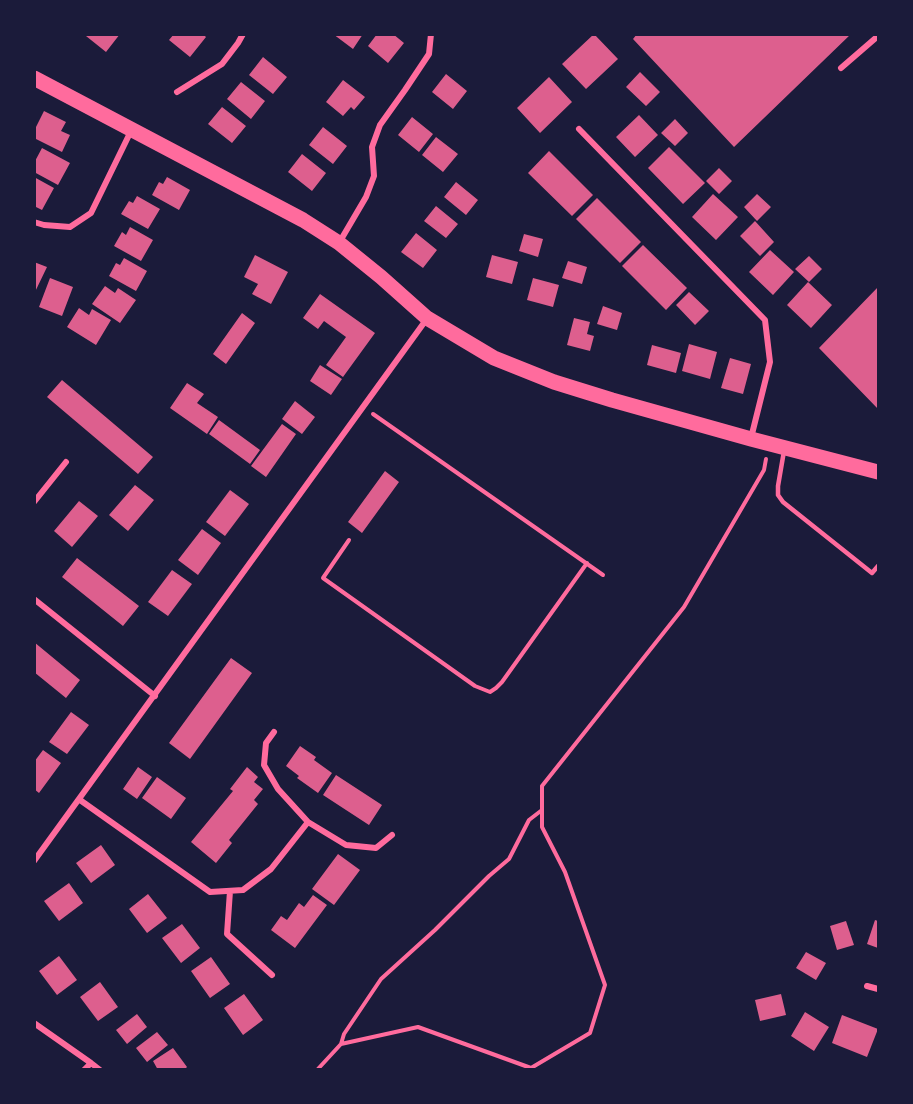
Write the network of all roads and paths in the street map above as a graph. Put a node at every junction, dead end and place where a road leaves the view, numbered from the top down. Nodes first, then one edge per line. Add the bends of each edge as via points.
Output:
1 (243, 34) edge
2 (431, 34) edge
3 (879, 36) edge
4 (841, 68) dead end
5 (34, 78) edge
6 (177, 92) dead end
7 (132, 129) junction
8 (579, 129) dead end
9 (34, 222) edge
10 (339, 243) junction
11 (428, 318) junction
12 (363, 407) junction
13 (751, 439) junction
14 (769, 444) junction
15 (785, 448) junction
16 (66, 462) dead end
17 (879, 472) edge
18 (34, 502) edge
19 (349, 540) dead end
20 (587, 563) junction
21 (879, 566) edge
22 (603, 575) dead end
23 (34, 599) edge
24 (155, 696) junction
25 (274, 732) dead end
26 (80, 800) junction
27 (542, 810) junction
28 (308, 822) junction
29 (392, 835) dead end
30 (34, 861) edge
31 (230, 891) junction
32 (272, 975) dead end
33 (867, 986) dead end
34 (879, 989) edge
35 (34, 1023) edge
36 (341, 1044) junction
37 (515, 1062) junction
38 (91, 1063) junction
39 (84, 1070) edge
40 (100, 1070) edge
41 (317, 1070) edge
42 (515, 1070) edge

1 - 6 street via 222,64
2 - 10 street via 429,54 380,125 372,147 374,176 366,198
3 - 4 street
5 - 7 main road
7 - 9 street via 91,213 70,227
7 - 10 main road
8 - 13 street via 765,320 770,362
10 - 11 main road
11 - 12 street
11 - 13 main road via 494,358 554,382
12 - 20 path
12 - 24 street
13 - 14 main road
14 - 15 main road
14 - 27 path via 764,470 684,606 542,786
15 - 17 main road
15 - 21 lane via 778,486 783,502 872,573
16 - 18 street
19 - 20 path via 322,578 475,686 490,692 502,682
20 - 22 path
23 - 24 street
24 - 26 street
25 - 28 street via 266,743 264,765 278,789
26 - 30 street
26 - 31 street via 210,892
27 - 36 path via 529,819 509,859 381,979
27 - 37 path via 542,827 565,873 605,985 590,1033 531,1068
28 - 29 street via 346,845 376,848
28 - 31 street via 271,869 243,890
31 - 32 street via 227,934
33 - 34 street
35 - 38 street
36 - 37 path via 418,1027
36 - 41 path
37 - 42 path
38 - 39 street
38 - 40 street

